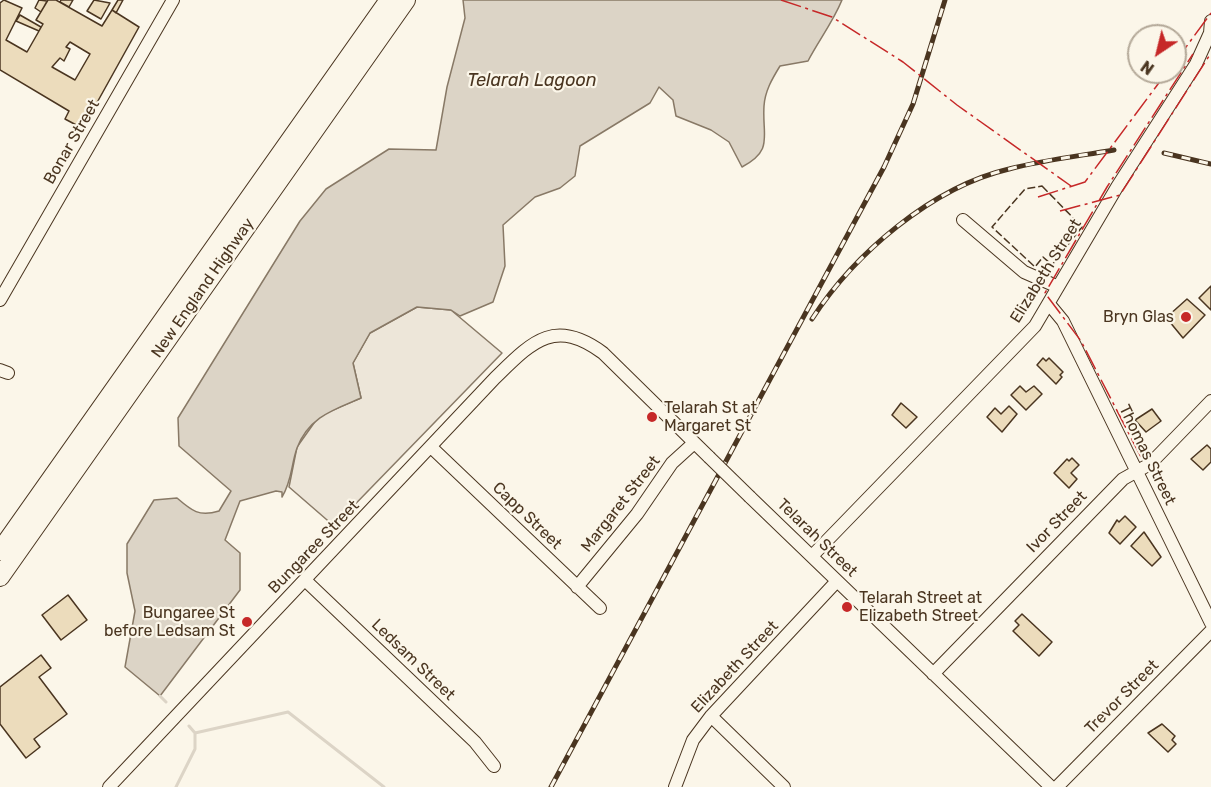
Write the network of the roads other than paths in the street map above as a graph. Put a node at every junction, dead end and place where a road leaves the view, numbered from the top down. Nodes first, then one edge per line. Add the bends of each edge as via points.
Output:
1 (173, 0) edge
2 (389, 0) edge
3 (406, 0) edge
4 (1211, 21) edge
5 (963, 220) dead end
6 (1056, 286) junction
7 (0, 300) edge
8 (1049, 304) junction
9 (549, 336) joint
10 (1211, 402) edge
11 (694, 443) junction
12 (431, 447) junction
13 (1136, 471) junction
14 (0, 551) edge
15 (812, 556) junction
16 (0, 577) edge
17 (305, 580) junction
18 (837, 581) junction
19 (577, 587) junction
20 (600, 608) dead end
21 (1211, 623) edge
22 (1211, 631) edge
23 (933, 674) junction
24 (711, 716) junction
25 (494, 766) dead end
26 (109, 787) edge
27 (675, 787) edge
28 (784, 787) edge
29 (1051, 787) edge
30 (1058, 787) edge

1 - 7 street, Bonar Street
2 - 14 highway, New England Highway
3 - 16 highway, New England Highway
4 - 6 street, Elizabeth Street via 1210,33 1196,64
5 - 6 street via 1024,272
6 - 8 street, Elizabeth Street
8 - 13 street, Thomas Street via 1064,321
8 - 15 street, Elizabeth Street via 1035,326
9 - 11 street, Telarah Street via 570,335 587,341
9 - 12 street, Bungaree Street via 525,349
10 - 13 street, Ivor Street via 1150,464
11 - 15 street, Telarah Street, bridge
11 - 19 street, Margaret Street via 672,463 637,514
12 - 17 street, Bungaree Street
12 - 19 street, Capp Street
13 - 21 street, Thomas Street
13 - 23 street, Ivor Street via 1123,478
15 - 18 street, Telarah Street
17 - 25 street, Ledsam Street via 475,742
17 - 26 street, Bungaree Street
18 - 23 street, Telarah Street
18 - 24 street, Elizabeth Street
19 - 20 street, Capp Street
22 - 30 street, Trevor Street
23 - 29 street, Telarah Street
24 - 27 street, Elizabeth Street via 693,740
24 - 28 street

